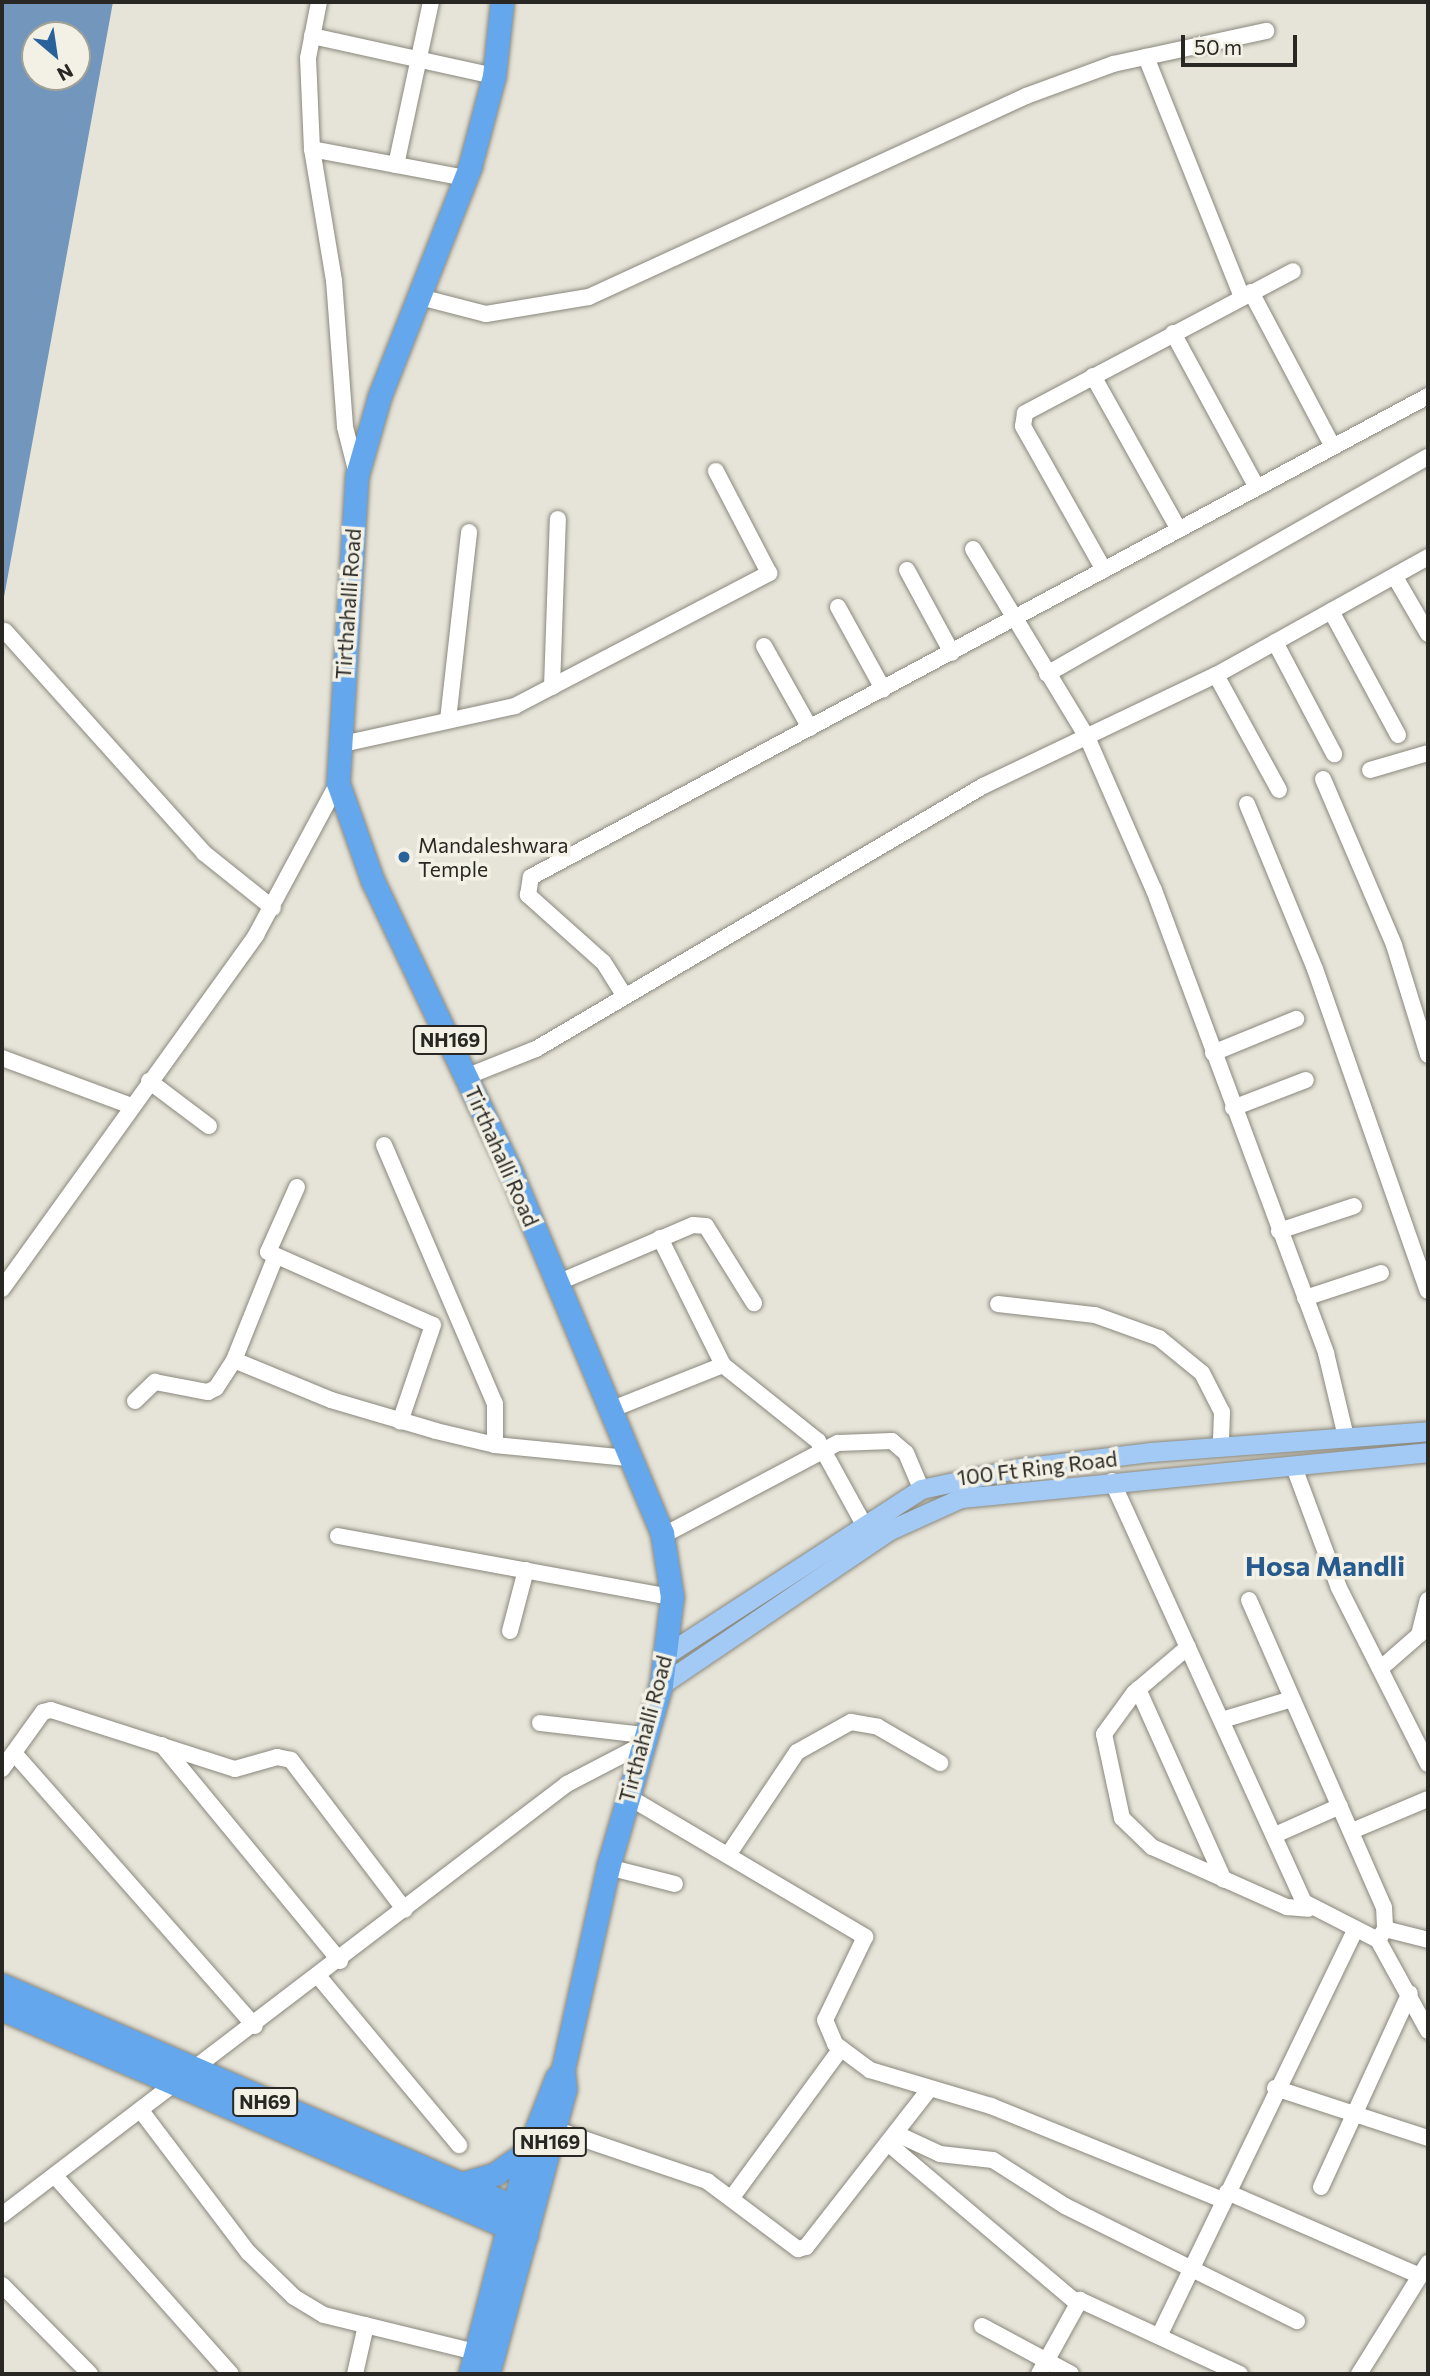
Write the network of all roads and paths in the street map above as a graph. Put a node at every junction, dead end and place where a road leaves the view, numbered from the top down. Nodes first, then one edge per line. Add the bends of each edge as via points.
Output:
1 (319, 2) edge
2 (431, 2) edge
3 (502, 2) edge
4 (1266, 31) dead end
5 (312, 36) junction
6 (1146, 57) junction
7 (424, 61) junction
8 (494, 76) junction
9 (312, 149) junction
10 (396, 165) junction
11 (466, 178) junction
12 (1293, 271) dead end
13 (1247, 295) junction
14 (420, 297) junction
15 (1173, 333) junction
16 (1093, 376) junction
17 (1428, 396) edge
18 (1333, 447) junction
19 (1428, 457) edge
20 (716, 471) dead end
21 (357, 475) junction
22 (1257, 488) junction
23 (558, 519) dead end
24 (1178, 530) junction
25 (469, 532) dead end
26 (973, 549) dead end
27 (1428, 557) edge
28 (907, 570) dead end
29 (1104, 570) junction
30 (1395, 577) junction
31 (838, 607) dead end
32 (1331, 611) junction
33 (1012, 620) junction
34 (5, 631) dead end
35 (1428, 634) edge
36 (1275, 642) junction
37 (764, 646) dead end
38 (952, 653) junction
39 (1047, 674) junction
40 (1216, 675) junction
41 (552, 687) junction
42 (883, 689) junction
43 (448, 720) junction
44 (810, 728) junction
45 (1398, 735) dead end
46 (1087, 737) junction
47 (338, 745) junction
48 (1428, 752) edge
49 (1334, 754) dead end
50 (1370, 770) dead end
51 (1323, 779) dead end
52 (338, 783) junction
53 (1279, 790) dead end
54 (1247, 804) dead end
55 (273, 908) junction
56 (624, 995) junction
57 (1296, 1019) dead end
58 (1213, 1053) junction
59 (1428, 1055) edge
60 (2, 1058) edge
61 (468, 1076) junction
62 (1306, 1080) dead end
63 (149, 1081) junction
64 (131, 1106) junction
65 (1233, 1108) junction
66 (209, 1126) dead end
67 (384, 1145) dead end
68 (297, 1187) dead end
69 (1354, 1206) dead end
70 (1279, 1231) junction
71 (660, 1238) junction
72 (275, 1258) junction
73 (1381, 1273) dead end
74 (557, 1283) junction
75 (2, 1289) edge
76 (1428, 1291) edge
77 (1304, 1297) junction
78 (754, 1303) dead end
79 (998, 1304) dead end
80 (234, 1360) junction
81 (723, 1365) junction
82 (135, 1401) dead end
83 (610, 1410) junction
84 (400, 1422) junction
85 (1428, 1430) edge
86 (1346, 1437) junction
87 (495, 1445) junction
88 (1221, 1447) junction
89 (826, 1451) junction
90 (1428, 1452) edge
91 (627, 1458) junction
92 (1294, 1467) junction
93 (1112, 1481) junction
94 (922, 1489) junction
95 (863, 1523) junction
96 (338, 1536) dead end
97 (662, 1536) junction
98 (526, 1570) junction
99 (672, 1597) junction
100 (1249, 1600) dead end
101 (1428, 1600) edge
102 (510, 1632) dead end
103 (1188, 1647) junction
104 (667, 1654) junction
105 (1380, 1669) junction
106 (661, 1685) junction
107 (1138, 1689) junction
108 (1292, 1699) junction
109 (1222, 1720) junction
110 (540, 1723) dead end
111 (642, 1741) junction
112 (160, 1743) junction
113 (14, 1753) junction
114 (940, 1763) dead end
115 (1428, 1764) edge
116 (2, 1769) edge
117 (627, 1796) junction
118 (1428, 1799) edge
119 (1340, 1806) junction
120 (1352, 1831) junction
121 (1275, 1835) junction
122 (729, 1855) junction
123 (608, 1867) junction
124 (1224, 1880) junction
125 (676, 1884) dead end
126 (1308, 1909) junction
127 (405, 1910) junction
128 (1356, 1929) junction
129 (1382, 1934) junction
130 (1428, 1940) edge
131 (340, 1961) junction
132 (319, 1977) junction
133 (2, 1985) edge
134 (1410, 1993) junction
135 (2, 2010) edge
136 (255, 2026) junction
137 (1428, 2031) edge
138 (840, 2050) junction
139 (563, 2069) junction
140 (192, 2070) junction
141 (173, 2088) junction
142 (1275, 2088) junction
143 (928, 2091) junction
144 (142, 2112) junction
145 (1353, 2116) junction
146 (554, 2129) junction
147 (1428, 2138) edge
148 (893, 2139) junction
149 (459, 2145) dead end
150 (528, 2151) junction
151 (55, 2176) junction
152 (457, 2185) junction
153 (1321, 2187) dead end
154 (733, 2196) junction
155 (1224, 2196) junction
156 (465, 2211) junction
157 (2, 2215) edge
158 (519, 2221) junction
159 (497, 2269) junction
160 (1424, 2269) edge
161 (1189, 2271) junction
162 (2, 2285) edge
163 (1077, 2303) junction
164 (1297, 2321) dead end
165 (366, 2325) junction
166 (982, 2326) dead end
167 (1159, 2336) junction
168 (473, 2363) edge
169 (1042, 2368) edge
170 (90, 2374) edge
171 (231, 2374) edge
172 (355, 2374) edge
173 (488, 2374) edge
174 (1071, 2374) edge
175 (1240, 2374) edge
176 (1359, 2374) edge

1 - 5 street
2 - 7 street
3 - 8 highway, Tirthahalli Road / NH169
4 - 6 street
5 - 7 street
5 - 9 street
6 - 13 street
6 - 14 street via 1026,96 589,297 486,314
7 - 8 street
7 - 10 street
8 - 11 highway, Tirthahalli Road / NH169
9 - 10 street
9 - 21 street via 334,279 345,427
10 - 11 street
11 - 14 highway, Tirthahalli Road / NH169
12 - 13 street
13 - 15 street
13 - 18 street
14 - 21 highway, Tirthahalli Road / NH169
15 - 16 street
15 - 22 street
16 - 24 street
16 - 29 street via 1021,419
17 - 18 street
18 - 22 street
19 - 39 street
20 - 41 street via 769,573
21 - 47 highway, Tirthahalli Road / NH169
22 - 24 street
23 - 41 street
24 - 29 street
25 - 43 street
26 - 33 street
27 - 30 street
28 - 38 street
29 - 33 street
30 - 32 street
30 - 35 street
31 - 42 street
32 - 36 street
32 - 45 street
33 - 38 street
33 - 39 street
34 - 55 street via 204,852
36 - 40 street
36 - 49 street
37 - 44 street
38 - 42 street
39 - 46 street
40 - 46 street
40 - 53 street
41 - 43 street via 500,711
42 - 44 street
43 - 47 street
44 - 56 street via 527,882 528,895 603,962
46 - 56 street via 983,786
46 - 58 street via 1154,890
47 - 52 highway, Tirthahalli Road / NH169
48 - 50 street
51 - 59 street via 1394,945
52 - 55 street
52 - 61 highway, Tirthahalli Road / NH169 via 373,882
54 - 76 street via 1315,969
55 - 63 street
56 - 61 street via 536,1049
57 - 58 street
58 - 65 street
60 - 64 street
61 - 74 highway, Tirthahalli Road / NH169
62 - 65 street
63 - 64 street
63 - 66 street
64 - 75 street
65 - 70 street
67 - 87 street via 495,1404
68 - 72 street via 267,1246
69 - 70 street
70 - 77 street
71 - 74 street
71 - 78 street via 706,1226
71 - 81 street
72 - 80 street
72 - 84 street via 433,1325
73 - 77 street
74 - 83 highway, Tirthahalli Road / NH169
77 - 86 street via 1326,1353
79 - 88 street via 1095,1315 1160,1338 1202,1373 1222,1412
80 - 82 street via 208,1392 155,1382
80 - 84 street
81 - 83 street
81 - 89 street
83 - 91 highway, Tirthahalli Road / NH169
84 - 87 street
85 - 86 main road, 100 Ft Ring Road
86 - 88 main road, 100 Ft Ring Road
87 - 91 street
88 - 94 main road, 100 Ft Ring Road via 1020,1468
89 - 94 street via 873,1437 891,1441 906,1453
89 - 95 street
89 - 97 street
90 - 92 main road, 100 Ft Ring Road
91 - 97 highway, Tirthahalli Road / NH169
92 - 93 main road, 100 Ft Ring Road
92 - 105 street via 1339,1588
93 - 103 street
93 - 106 main road, 100 Ft Ring Road via 988,1493 917,1515
94 - 95 main road, 100 Ft Ring Road
95 - 104 main road, 100 Ft Ring Road
96 - 98 street
97 - 99 highway, Tirthahalli Road / NH169
98 - 99 street
98 - 102 street
99 - 104 highway, Tirthahalli Road / NH169
100 - 108 street
101 - 105 street via 1419,1635
103 - 107 street
103 - 109 street
104 - 106 highway, Tirthahalli Road / NH169
105 - 115 street
106 - 111 highway, Tirthahalli Road / NH169
107 - 124 street
107 - 124 street via 1104,1734 1122,1818 1152,1847
108 - 109 street
108 - 119 street
109 - 121 street
110 - 111 street
111 - 117 highway, Tirthahalli Road / NH169
111 - 127 street via 567,1784
112 - 113 street via 51,1710 43,1712
112 - 127 street via 235,1769 277,1757 291,1760
112 - 131 street
113 - 116 street
113 - 136 street
114 - 122 street via 878,1727 851,1722 797,1752
117 - 122 street
117 - 123 highway, Tirthahalli Road / NH169
118 - 120 street
119 - 120 street
119 - 121 street
120 - 129 street via 1384,1907
121 - 126 street
122 - 138 street via 865,1937 866,1945 826,2010
123 - 125 street
123 - 139 highway, Tirthahalli Road / NH169
124 - 126 street
126 - 128 street
127 - 131 street
128 - 129 street
128 - 142 street
129 - 130 street
129 - 134 street
131 - 132 street
132 - 136 street
132 - 149 street
133 - 140 highway, NH69
134 - 137 street
134 - 145 street
135 - 141 highway, NH69
136 - 140 street
138 - 143 street via 870,2070
138 - 154 street
139 - 146 highway, Tirthahalli Road / NH169
139 - 150 highway, NH169 via 550,2086
140 - 141 street
140 - 152 highway, NH69
141 - 144 street
141 - 156 highway, NH69
142 - 145 street
142 - 155 street
143 - 148 street
143 - 155 street via 991,2106
144 - 151 street
144 - 165 street via 248,2252 294,2297 324,2315
145 - 147 street
145 - 153 street
146 - 154 street via 685,2172
146 - 158 highway, Tirthahalli Road / NH169
148 - 154 street via 806,2247 791,2245
148 - 161 street via 940,2154 993,2160
148 - 163 street
150 - 152 highway via 495,2174
150 - 158 highway, NH169
151 - 157 street
151 - 171 street
152 - 158 highway, NH69
155 - 160 street
155 - 161 street
156 - 158 highway, NH69
156 - 159 highway
158 - 159 highway
158 - 173 highway
159 - 168 highway
160 - 176 street
161 - 164 street
161 - 167 street
162 - 170 street
163 - 167 street via 1085,2301
163 - 169 street
165 - 168 street
165 - 172 street
166 - 169 street
167 - 175 street
169 - 174 street

